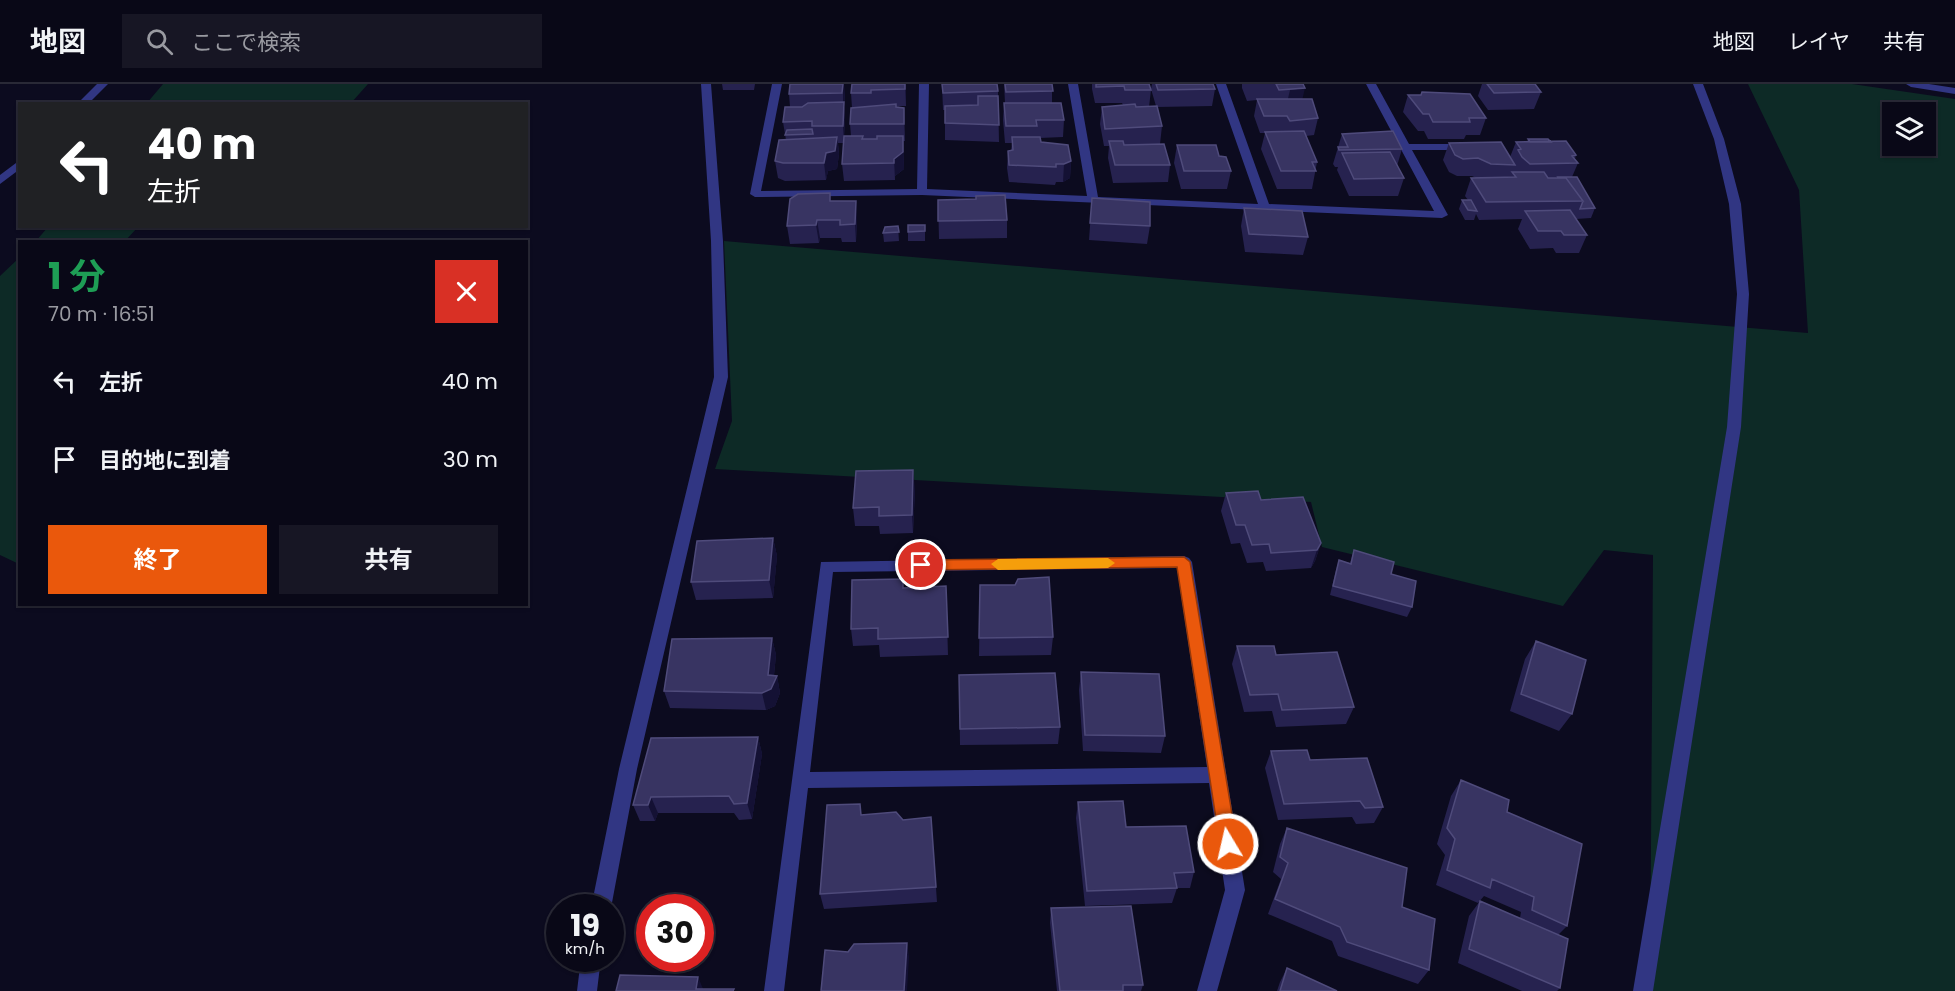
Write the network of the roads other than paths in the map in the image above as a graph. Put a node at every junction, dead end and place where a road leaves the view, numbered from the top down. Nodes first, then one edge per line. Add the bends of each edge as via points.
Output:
1 (103, 84) edge
2 (706, 84) edge
3 (777, 84) edge
4 (924, 84) edge
5 (1073, 84) edge
6 (1221, 84) edge
7 (1371, 84) edge
8 (1381, 84) edge
9 (1698, 84) edge
10 (1911, 84) edge
11 (1955, 91) edge
12 (84, 102) edge
13 (1405, 147) junction
14 (1483, 148) edge
15 (18, 165) edge
16 (0, 181) edge
17 (922, 192) junction
18 (1093, 198) junction
19 (1264, 205) junction
20 (1218, 775) junction
21 (800, 780) junction
22 (604, 894) edge
23 (589, 972) edge
24 (586, 991) edge
25 (774, 991) edge
26 (1207, 991) edge
27 (1643, 991) edge

1 - 12 street
2 - 22 street via 721,377 628,769
3 - 17 street via 755,194
4 - 17 street
5 - 18 street
6 - 19 street
7 - 8 street
7 - 13 street
9 - 27 street via 1719,139 1735,204 1743,294 1734,427
10 - 11 street
13 - 14 street
13 - 19 street via 1442,215
15 - 16 street
17 - 18 street
18 - 19 street
20 - 21 street
20 - 21 street via 1184,562 826,566
20 - 26 street via 1235,890
21 - 25 street
23 - 24 street

